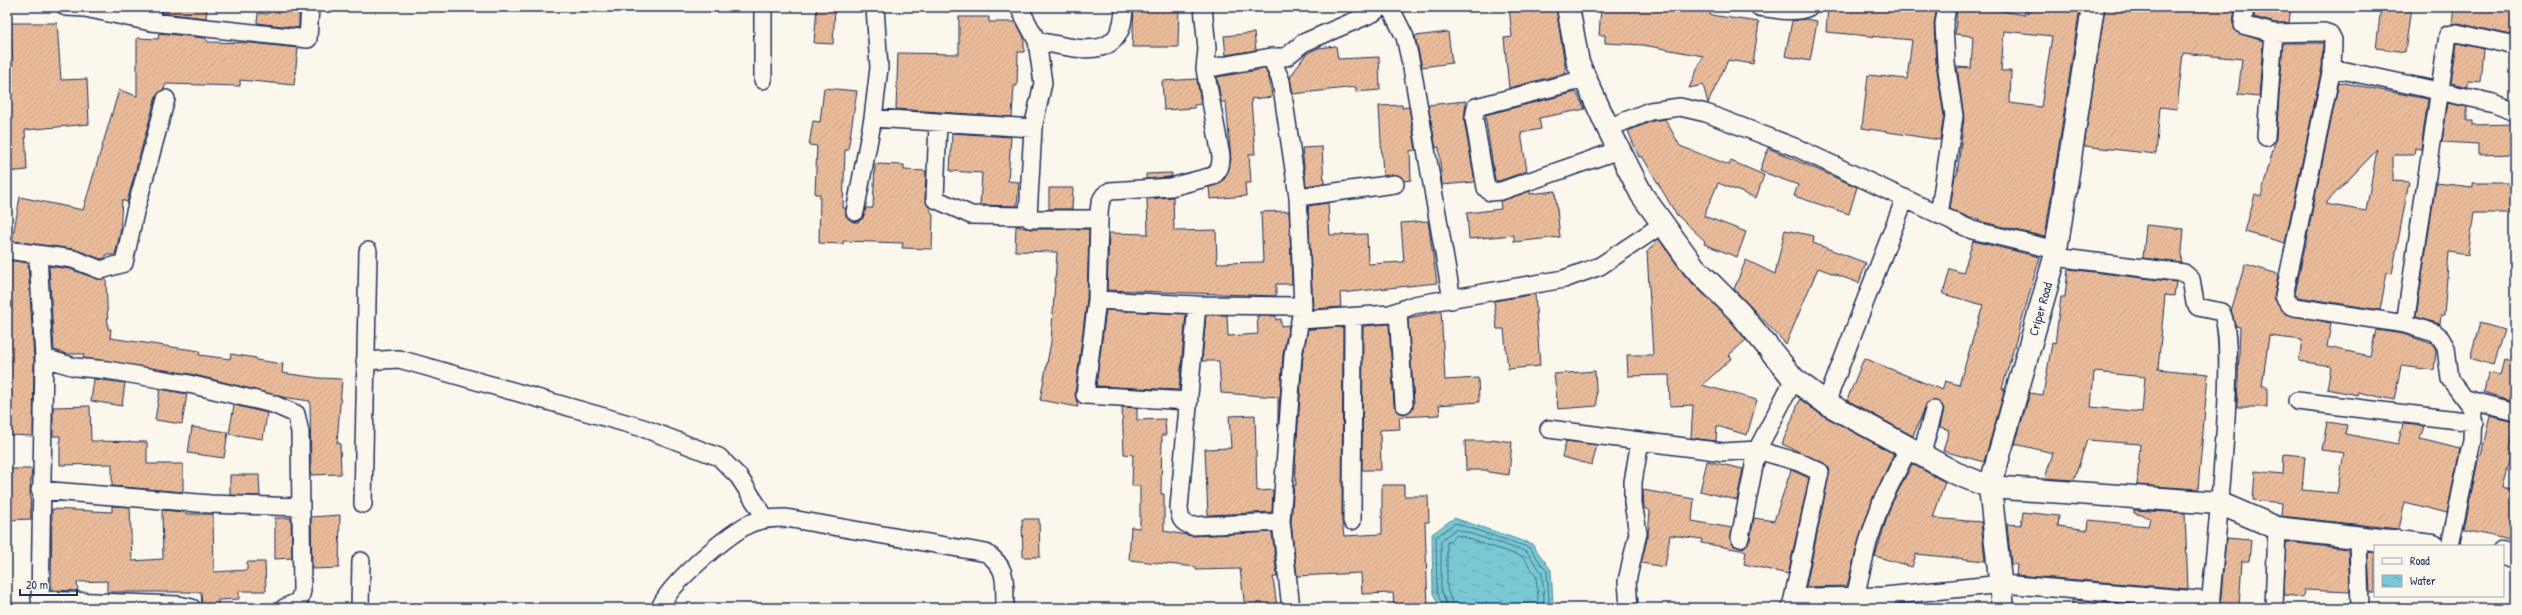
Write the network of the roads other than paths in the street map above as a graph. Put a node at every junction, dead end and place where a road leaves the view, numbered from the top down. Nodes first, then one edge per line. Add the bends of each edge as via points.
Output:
1 (66, 7) edge
2 (310, 7) edge
3 (763, 7) edge
4 (875, 7) edge
5 (1019, 7) edge
6 (1124, 7) edge
7 (1203, 7) edge
8 (1381, 7) edge
9 (1390, 7) edge
10 (1759, 7) edge
11 (1809, 7) edge
12 (1947, 7) edge
13 (2094, 7) edge
14 (2245, 7) edge
15 (1570, 8) edge
16 (152, 14) edge
17 (2274, 33) junction
18 (1037, 41) junction
19 (2515, 46) edge
20 (1271, 58) junction
21 (2332, 68) junction
22 (1204, 69) junction
23 (1585, 79) junction
24 (763, 80) dead end
25 (2439, 92) junction
26 (166, 99) dead end
27 (2515, 113) edge
28 (873, 118) junction
29 (938, 122) junction
30 (1033, 128) junction
31 (1608, 128) junction
32 (2266, 137) dead end
33 (1619, 150) junction
34 (1395, 184) dead end
35 (1298, 197) junction
36 (1905, 198) junction
37 (855, 212) dead end
38 (1939, 215) junction
39 (1028, 216) junction
40 (1099, 219) junction
41 (1663, 224) junction
42 (7, 250) edge
43 (368, 251) dead end
44 (2056, 253) junction
45 (38, 256) junction
46 (1097, 300) junction
47 (1452, 300) junction
48 (1197, 305) junction
49 (1398, 312) junction
50 (1302, 313) junction
51 (1353, 318) junction
52 (2406, 324) junction
53 (44, 358) junction
54 (365, 361) junction
55 (1794, 379) junction
56 (2466, 399) junction
57 (2297, 401) dead end
58 (1189, 402) junction
59 (1404, 404) dead end
60 (1826, 404) junction
61 (1934, 410) dead end
62 (2515, 412) edge
63 (2474, 422) junction
64 (1549, 429) dead end
65 (1640, 441) junction
66 (1757, 450) junction
67 (1915, 452) junction
68 (1990, 487) junction
69 (40, 490) junction
70 (2219, 503) junction
71 (363, 504) dead end
72 (300, 507) junction
73 (766, 519) junction
74 (1352, 521) dead end
75 (1281, 522) junction
76 (2277, 528) junction
77 (1740, 538) dead end
78 (2358, 538) junction
79 (2424, 545) edge
80 (2450, 545) edge
81 (2504, 553) edge
82 (2515, 558) edge
83 (361, 561) dead end
84 (2002, 584) junction
85 (1855, 596) junction
86 (1885, 602) edge
87 (40, 604) edge
88 (2210, 605) edge
89 (192, 608) edge
90 (284, 608) edge
91 (360, 608) edge
92 (660, 608) edge
93 (1005, 608) edge
94 (1291, 608) edge
95 (1629, 608) edge
96 (1791, 608) edge
97 (2003, 608) edge
98 (2274, 608) edge
99 (2360, 608) edge

1 - 16 street
2 - 16 street via 308,39
3 - 24 street
4 - 28 street via 879,68
5 - 18 street
6 - 18 street via 1122,29 1105,47 1093,50
7 - 22 street via 1207,49
8 - 20 street via 1374,14 1303,44 1286,57
9 - 47 street via 1405,37 1410,60
10 - 11 street via 1803,10
12 - 38 street via 1944,24 1946,63 1954,116
13 - 44 street, Criper Road
14 - 17 street via 2243,25
15 - 23 street via 1574,48
17 - 21 street via 2330,34 2333,40
17 - 32 street
18 - 30 street via 1043,83
19 - 25 street via 2451,33 2446,40
20 - 22 street
20 - 35 street via 1281,81
21 - 25 street
21 - 52 street via 2284,296 2290,305 2306,310
22 - 40 street via 1221,156 1218,172 1213,176 1171,187 1105,193 1099,205
23 - 31 street
23 - 33 street via 1476,107 1474,118 1486,188 1490,192 1501,191
25 - 27 street via 2494,103
25 - 52 street
26 - 45 street via 124,263 101,270 73,259
28 - 29 street
28 - 37 street
29 - 30 street
29 - 39 street via 935,199 971,215
30 - 39 street
31 - 33 street
31 - 36 street via 1650,111 1680,108 1706,113 1797,148
33 - 41 street via 1642,195
34 - 35 street
35 - 50 street
36 - 38 street
36 - 60 street
38 - 44 street via 1972,230
39 - 40 street via 1030,219
40 - 46 street
41 - 47 street via 1600,266 1564,279
41 - 55 street via 1694,267 1738,312
42 - 45 street
43 - 54 street
44 - 68 street, Criper Road
44 - 70 street via 2184,273 2191,279 2198,307 2223,315 2228,373
45 - 53 street
46 - 48 street
46 - 58 street via 1085,395
47 - 49 street via 1414,305
48 - 50 street
48 - 58 street
49 - 51 street
49 - 59 street
50 - 51 street
50 - 75 street via 1293,355
51 - 74 street
52 - 56 street via 2435,333 2441,338 2446,348 2450,379
53 - 69 street
53 - 72 street via 75,367 190,384 288,409 296,414 300,421
54 - 71 street
54 - 73 street via 399,360 643,428 719,457 739,476
55 - 60 street
55 - 66 street
56 - 62 street
56 - 63 street via 2473,410
57 - 63 street
58 - 75 street via 1180,519 1184,524 1209,526
60 - 67 street
61 - 67 street
63 - 80 street
64 - 65 street
65 - 66 street via 1724,452
65 - 95 street via 1633,482 1633,503 1638,533 1627,581
66 - 77 street
66 - 96 street via 1799,462 1820,472
67 - 68 street via 1955,473
67 - 85 street via 1882,501 1868,542
68 - 70 street
68 - 84 street, Criper Road
69 - 72 street via 210,504
69 - 87 street
70 - 76 street
70 - 88 street
72 - 90 street via 302,591 294,605
73 - 92 street via 747,525 716,548 683,578
73 - 93 street via 786,518 986,553 998,561 1003,570
75 - 94 street
76 - 78 street
76 - 98 street
78 - 79 street
78 - 99 street
81 - 82 street
83 - 91 street
84 - 86 street
84 - 88 street
84 - 97 street, Criper Road
85 - 86 street
85 - 96 street via 1797,599
87 - 89 street via 179,605

